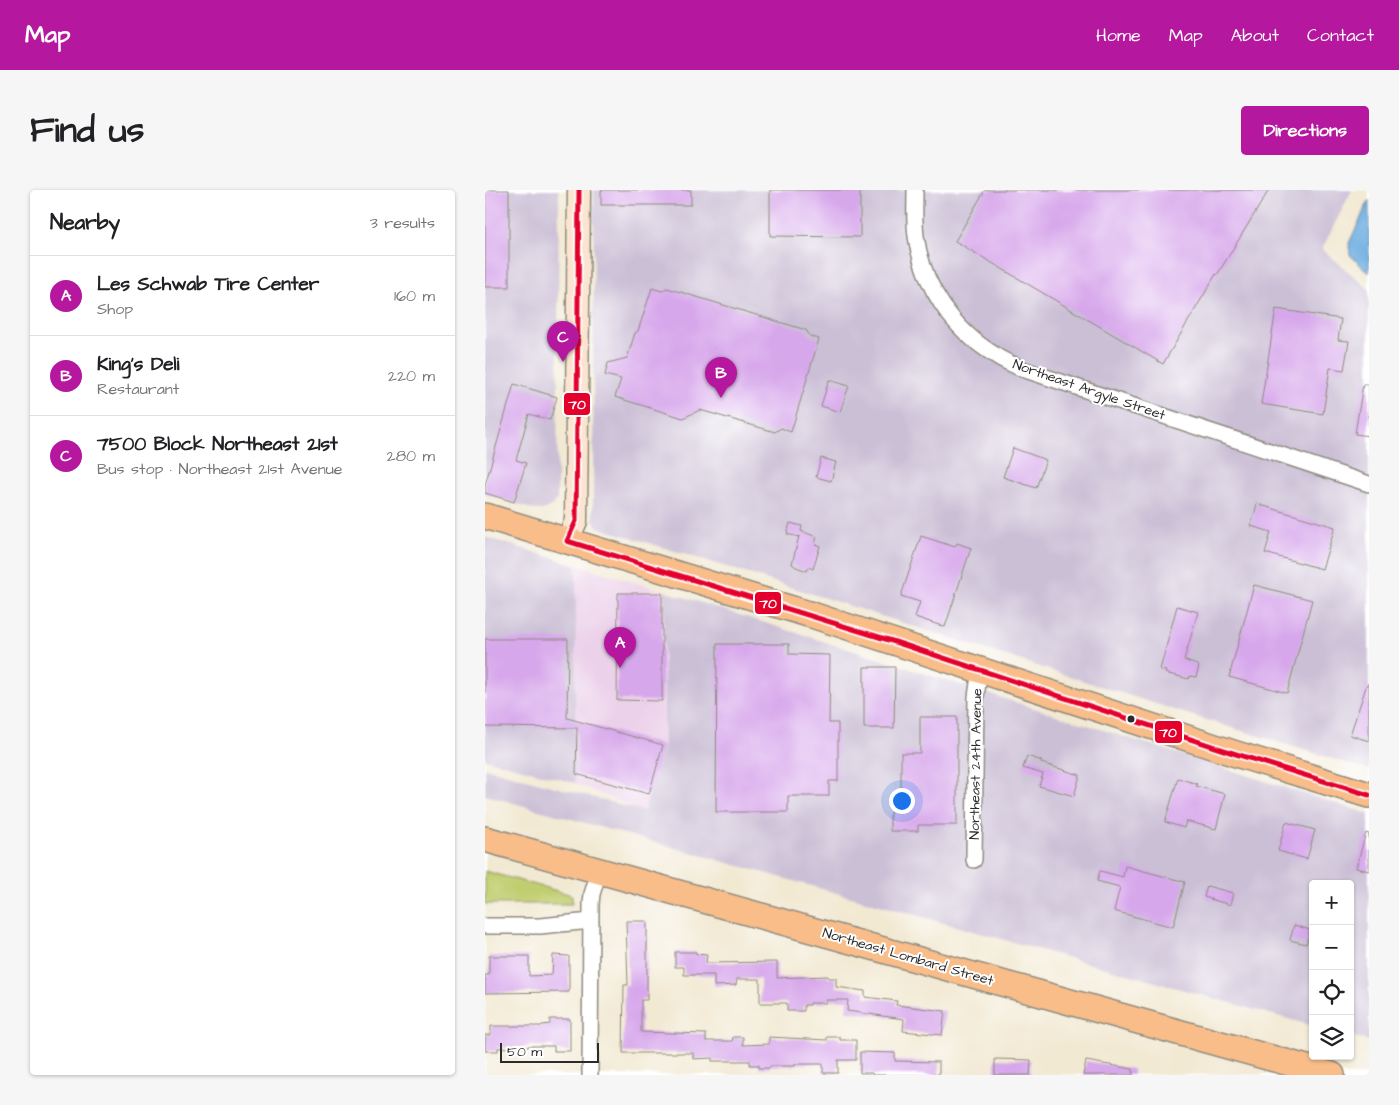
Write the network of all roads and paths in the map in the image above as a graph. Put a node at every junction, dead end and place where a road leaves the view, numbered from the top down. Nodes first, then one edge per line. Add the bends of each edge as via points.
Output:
1 (579, 190) edge
2 (915, 190) edge
3 (1369, 484) edge
4 (485, 516) edge
5 (567, 541) junction
6 (980, 669) junction
7 (1369, 795) edge
8 (485, 839) edge
9 (974, 860) dead end
10 (599, 871) junction
11 (591, 921) junction
12 (485, 926) edge
13 (590, 1075) edge
14 (1332, 1075) edge

1 - 5 street via 576,521
2 - 3 street, Northeast Argyle Street via 917,237 927,277 948,315 977,344 1023,369
4 - 5 main road
5 - 6 main road
6 - 7 main road
6 - 9 street, Northeast 24th Avenue via 976,697
8 - 10 main road, Northeast Lombard Street
10 - 11 street via 592,894
10 - 14 main road, Northeast Lombard Street
11 - 12 street via 548,926
11 - 13 street

